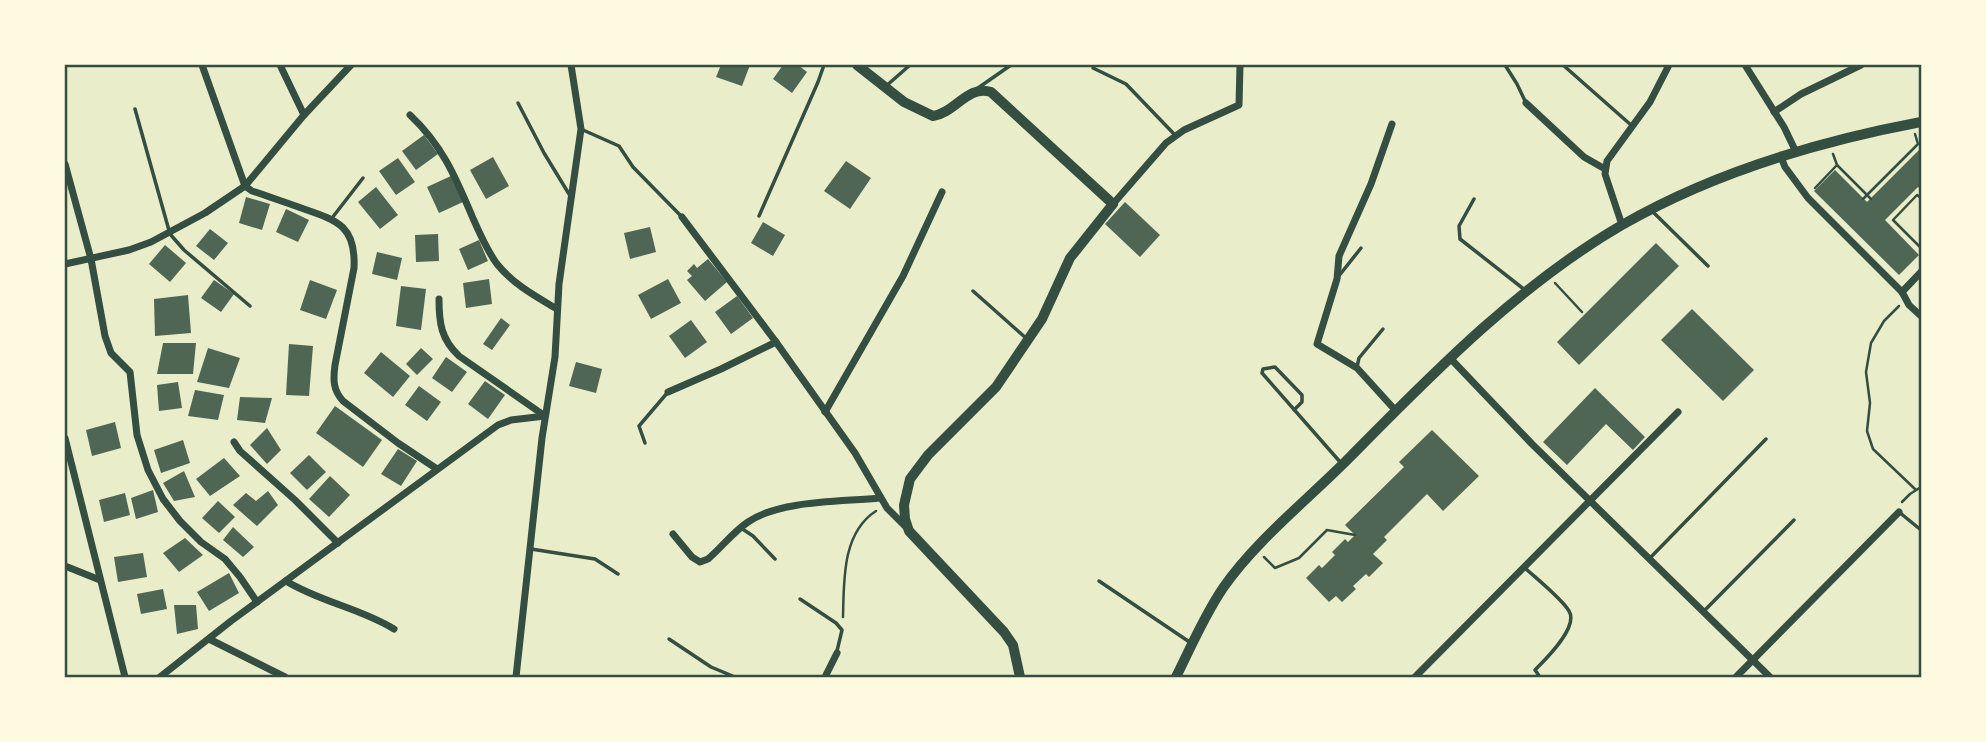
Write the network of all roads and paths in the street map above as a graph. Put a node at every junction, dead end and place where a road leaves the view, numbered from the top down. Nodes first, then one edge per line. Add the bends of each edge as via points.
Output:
1 (202, 65) edge
2 (280, 65) edge
3 (351, 65) edge
4 (571, 65) edge
5 (824, 65) edge
6 (857, 65) edge
7 (910, 65) edge
8 (1010, 65) edge
9 (1240, 65) edge
10 (1505, 65) edge
11 (1563, 65) edge
12 (1669, 65) edge
13 (1745, 65) edge
14 (1861, 65) edge
15 (1093, 68) dead end
16 (884, 87) junction
17 (975, 91) junction
18 (518, 103) dead end
19 (1526, 103) joint
20 (135, 109) dead end
21 (1774, 112) junction
22 (304, 115) junction
23 (410, 115) dead end
24 (1917, 122) edge
25 (1392, 124) dead end
26 (1632, 125) junction
27 (581, 129) junction
28 (1175, 135) junction
29 (1920, 146) edge
30 (1796, 152) junction
31 (1780, 157) junction
32 (65, 164) edge
33 (1605, 169) junction
34 (363, 178) dead end
35 (245, 186) junction
36 (942, 191) dead end
37 (1810, 194) dead end
38 (1867, 195) junction
39 (570, 196) junction
40 (1921, 198) edge
41 (1474, 199) dead end
42 (1863, 199) dead end
43 (1871, 199) dead end
44 (1114, 204) junction
45 (1651, 210) junction
46 (759, 216) dead end
47 (1888, 216) dead end
48 (682, 217) joint
49 (332, 219) junction
50 (1893, 220) junction
51 (1622, 225) junction
52 (170, 234) junction
53 (1920, 245) edge
54 (1361, 248) dead end
55 (90, 259) junction
56 (65, 264) edge
57 (1708, 267) dead end
58 (1921, 271) edge
59 (1548, 276) junction
60 (1337, 279) junction
61 (973, 291) dead end
62 (1527, 293) junction
63 (1904, 296) junction
64 (439, 299) dead end
65 (250, 306) dead end
66 (557, 309) junction
67 (1581, 312) dead end
68 (1921, 316) edge
69 (1383, 329) dead end
70 (1029, 340) junction
71 (776, 342) junction
72 (1450, 358) junction
73 (1357, 368) junction
74 (668, 392) joint
75 (1294, 410) junction
76 (1396, 411) junction
77 (825, 412) junction
78 (1678, 412) dead end
79 (545, 416) junction
80 (65, 438) edge
81 (1766, 439) dead end
82 (234, 442) dead end
83 (645, 443) dead end
84 (1343, 465) junction
85 (437, 469) junction
86 (1921, 487) edge
87 (1916, 490) junction
88 (880, 498) junction
89 (1590, 502) junction
90 (887, 508) junction
91 (1899, 512) junction
92 (1794, 520) dead end
93 (741, 528) junction
94 (1921, 530) edge
95 (673, 534) dead end
96 (912, 534) junction
97 (1355, 535) dead end
98 (338, 542) junction
99 (529, 548) junction
100 (1256, 549) junction
101 (775, 559) dead end
102 (1648, 559) junction
103 (65, 566) edge
104 (1525, 568) junction
105 (618, 573) dead end
106 (100, 580) junction
107 (286, 581) junction
108 (1099, 582) dead end
109 (800, 598) dead end
110 (257, 602) junction
111 (1702, 612) junction
112 (394, 629) dead end
113 (842, 630) junction
114 (209, 639) junction
115 (668, 639) dead end
116 (1192, 644) junction
117 (837, 653) joint
118 (1753, 661) junction
119 (125, 677) edge
120 (160, 677) edge
121 (285, 677) edge
122 (516, 677) edge
123 (735, 677) edge
124 (825, 677) edge
125 (1020, 677) edge
126 (1176, 677) edge
127 (1415, 677) edge
128 (1541, 677) edge
129 (1736, 677) edge
130 (1769, 677) edge

1 - 35 street
2 - 22 street
3 - 22 street
4 - 27 street
5 - 46 lane
6 - 16 street
7 - 16 lane
8 - 17 lane
9 - 28 street via 1239,105
10 - 19 lane
11 - 26 lane
12 - 26 street
13 - 21 street
14 - 21 street
15 - 28 lane via 1126,84
16 - 17 street via 933,116
17 - 44 street via 990,92
18 - 39 lane
19 - 33 street via 1584,157
20 - 52 lane
21 - 30 street
22 - 35 street
23 - 66 street via 441,150 497,263 513,281
24 - 29 path
24 - 30 main road
25 - 60 street via 1339,256
26 - 33 street
27 - 39 street
27 - 48 lane via 619,146
28 - 44 street
29 - 38 path
30 - 31 main road
31 - 45 main road
31 - 63 street via 1808,198
32 - 55 street
33 - 51 street
34 - 49 lane
35 - 49 street
35 - 52 street
36 - 77 street via 903,276
37 - 38 path via 1837,165
38 - 42 path
38 - 43 path
39 - 66 street
40 - 50 path via 1917,195
41 - 62 lane via 1459,226 1460,239
44 - 70 street via 1070,258
45 - 51 main road
45 - 57 lane
47 - 50 path
48 - 71 street
49 - 85 street via 348,233 355,251 335,365 336,393
50 - 53 path
51 - 59 main road
52 - 55 street
52 - 65 lane
54 - 60 lane
55 - 56 street
55 - 110 street via 111,353 131,372 137,435 148,470 180,521 225,559
58 - 63 street
59 - 62 main road
59 - 67 path
60 - 73 street via 1317,344
61 - 70 lane
62 - 72 main road
63 - 68 street
63 - 87 path via 1871,343 1866,372 1867,431 1873,449
64 - 79 street via 441,332 448,346
66 - 79 street
69 - 73 lane via 1359,358
70 - 96 street via 996,387 914,472 904,505
71 - 74 street
71 - 77 street
72 - 76 main road
72 - 89 street
73 - 76 street
74 - 83 lane via 639,426
75 - 75 lane via 1262,373 1263,369 1275,367 1302,395
75 - 84 lane
76 - 84 main road
77 - 88 street
78 - 89 street
79 - 85 street via 498,425
79 - 99 street
80 - 106 street
81 - 102 lane
82 - 98 street
84 - 100 main road
85 - 98 street
86 - 87 path
87 - 91 path
88 - 90 street
88 - 93 street via 766,512
89 - 102 street
89 - 104 street
90 - 96 street
90 - 113 path via 868,516 852,540 846,560
91 - 94 lane
91 - 118 street
92 - 111 lane
93 - 95 street via 700,562
93 - 101 lane
96 - 125 street via 1004,632 1013,645
97 - 100 path via 1327,530 1299,558 1275,568
98 - 107 street
99 - 105 lane via 594,559
99 - 122 street
100 - 116 main road via 1223,589
102 - 111 street
103 - 106 street
104 - 127 street
104 - 128 lane via 1571,612 1572,623 1566,633 1535,670
106 - 119 street
107 - 110 street
107 - 112 street
108 - 116 lane
109 - 113 lane
110 - 114 street
111 - 118 street
113 - 117 lane
114 - 120 street
114 - 121 street
115 - 123 lane
116 - 126 main road
117 - 124 street
118 - 129 street
118 - 130 street

